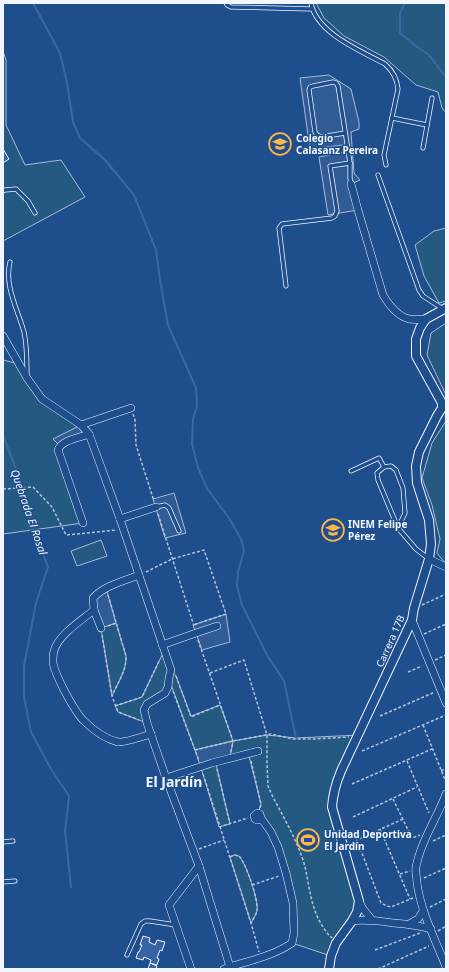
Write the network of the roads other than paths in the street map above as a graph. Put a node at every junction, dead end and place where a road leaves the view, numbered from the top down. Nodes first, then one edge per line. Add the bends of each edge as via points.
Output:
1 (226, 3) edge
2 (311, 3) edge
3 (312, 9) junction
4 (432, 98) dead end
5 (392, 118) junction
6 (427, 125) junction
7 (345, 133) junction
8 (423, 148) dead end
9 (350, 162) junction
10 (386, 165) dead end
11 (378, 175) dead end
12 (351, 184) joint
13 (3, 191) edge
14 (35, 213) dead end
15 (10, 262) dead end
16 (286, 286) dead end
17 (444, 309) edge
18 (426, 319) junction
19 (3, 336) edge
20 (27, 378) junction
21 (131, 408) road end
22 (81, 425) junction
23 (89, 434) junction
24 (384, 467) junction
25 (351, 471) dead end
26 (156, 507) joint
27 (120, 519) junction
28 (83, 523) dead end
29 (398, 528) junction
30 (179, 531) dead end
31 (429, 559) junction
32 (446, 567) edge
33 (139, 575) junction
34 (94, 610) junction
35 (412, 620) junction
36 (217, 626) dead end
37 (101, 628) road end
38 (163, 648) junction
39 (446, 703) edge
40 (151, 734) junction
41 (258, 751) dead end
42 (166, 778) junction
43 (446, 794) edge
44 (443, 807) edge
45 (258, 816) road end
46 (13, 841) dead end
47 (3, 842) edge
48 (199, 866) junction
49 (15, 881) dead end
50 (3, 882) edge
51 (359, 901) junction
52 (423, 911) junction
53 (372, 920) junction
54 (352, 921) junction
55 (409, 924) junction
56 (176, 925) junction
57 (432, 931) junction
58 (127, 955) dead end
59 (446, 966) edge
60 (227, 968) edge
61 (191, 969) edge
62 (329, 969) edge

1 - 3 lane via 231,7
2 - 3 lane
3 - 5 lane via 328,31 391,69 398,82
4 - 6 lane
5 - 6 lane
5 - 10 lane via 384,155
6 - 8 lane
7 - 7 lane via 338,86 334,82 310,87 317,135 320,137
7 - 9 lane
9 - 12 lane
9 - 16 lane via 330,166 337,211 335,216 282,224 279,228
11 - 17 lane via 418,290
12 - 18 street via 383,295 400,315 409,319
13 - 14 lane via 16,189
15 - 20 lane via 10,288 24,332
17 - 18 street
18 - 31 street, Carrera 17B via 417,334 416,356 442,403 442,408 419,452 416,466 417,483 429,520
19 - 20 street
20 - 22 street via 42,399
21 - 22 street
22 - 23 street
23 - 27 street
23 - 28 street via 64,443 58,450
24 - 25 lane via 378,458
24 - 29 lane via 377,473 378,480
24 - 29 lane via 391,466 396,470 403,488 405,513
26 - 27 street
26 - 30 lane via 165,505 169,508
27 - 33 street
29 - 31 lane via 416,549
31 - 32 street
31 - 35 street, Carrera 17B
33 - 34 street via 98,592 94,598
33 - 38 street
34 - 37 street
34 - 40 street via 66,633 54,650 53,662 59,679 82,719 105,738 120,742
35 - 39 street
35 - 51 street, Carrera 17B via 332,796 332,807
36 - 38 street
38 - 40 street via 170,670 168,687 165,693 147,704 144,710
40 - 42 street
41 - 42 street
42 - 48 street
43 - 44 street
44 - 52 street via 433,822 415,869
45 - 60 street via 271,832 286,873 293,903 292,943 284,949
46 - 47 lane
48 - 56 street via 169,905
48 - 60 street
49 - 50 lane
51 - 53 street
51 - 54 street
52 - 55 street via 418,919
52 - 57 street
53 - 54 street
53 - 55 street
54 - 62 street via 336,943
55 - 57 street
56 - 58 lane via 145,921 141,924
56 - 61 street
57 - 59 street

